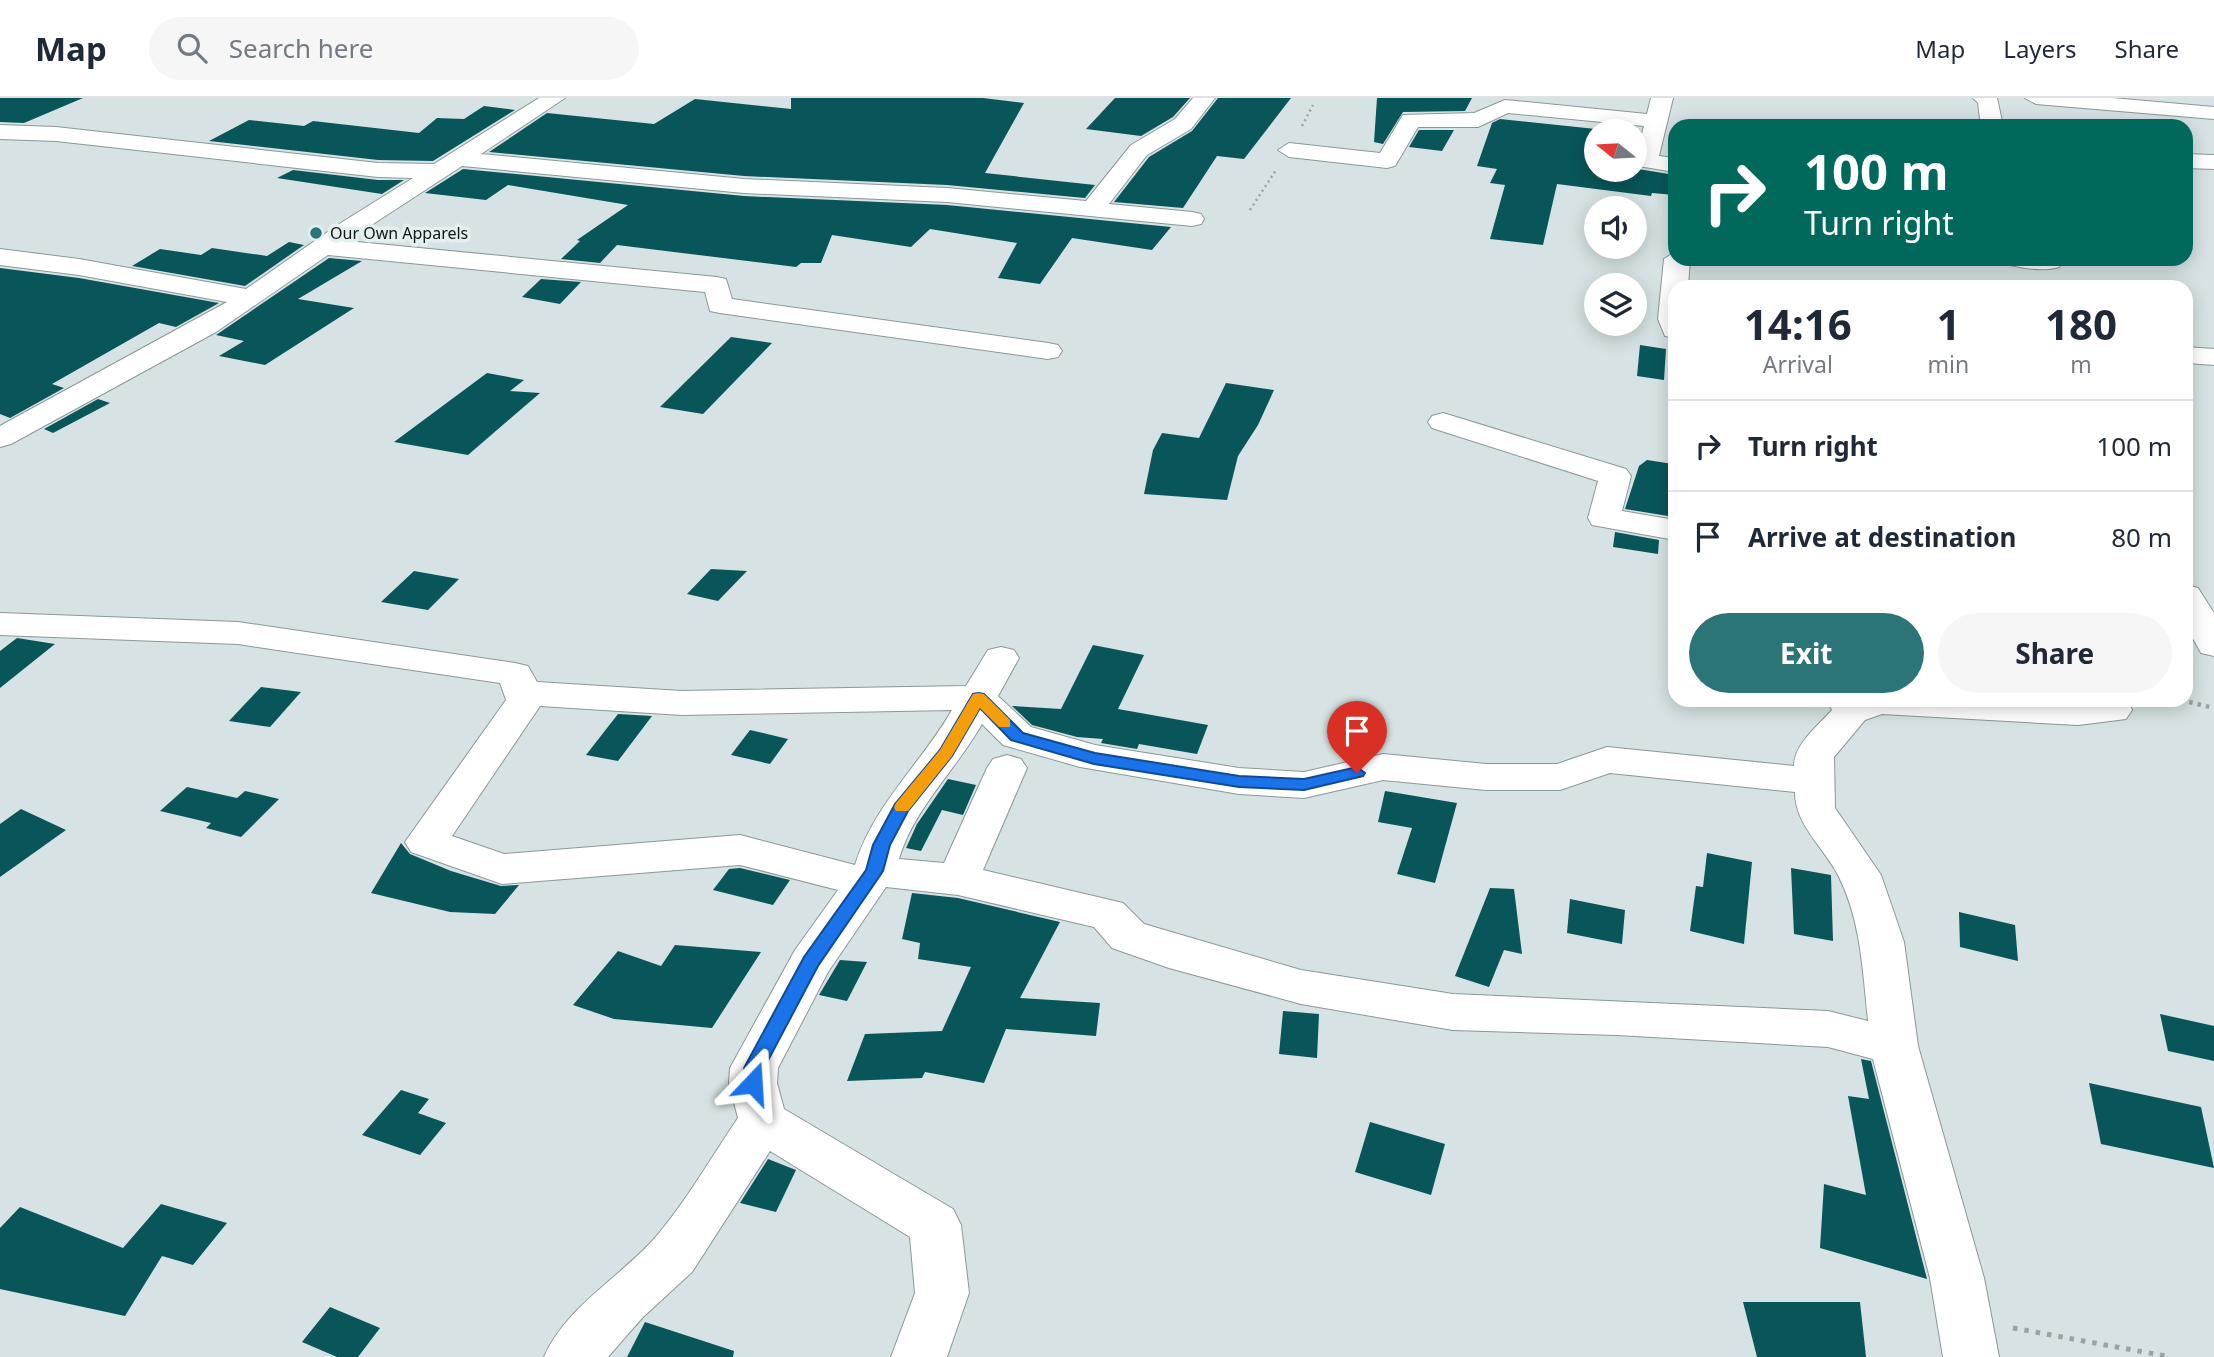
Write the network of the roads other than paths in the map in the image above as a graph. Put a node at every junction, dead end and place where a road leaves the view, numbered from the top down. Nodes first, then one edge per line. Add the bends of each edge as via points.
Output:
1 (554, 98) edge
2 (1204, 98) edge
3 (1662, 98) edge
4 (1984, 98) edge
5 (2036, 98) edge
6 (2206, 98) edge
7 (2214, 113) edge
8 (1991, 119) edge
9 (1656, 121) junction
10 (0, 132) edge
11 (1289, 150) dead end
12 (2193, 161) edge
13 (2214, 162) edge
14 (1668, 164) edge
15 (447, 165) junction
16 (1092, 209) junction
17 (1192, 219) dead end
18 (326, 247) junction
19 (0, 257) edge
20 (251, 299) junction
21 (1048, 351) dead end
22 (2193, 356) edge
23 (2214, 357) edge
24 (1443, 422) dead end
25 (0, 438) edge
26 (1668, 529) edge
27 (2193, 608) edge
28 (0, 624) edge
29 (2214, 645) edge
30 (1000, 658) dead end
31 (522, 693) junction
32 (978, 698) junction
33 (1848, 707) edge
34 (1970, 707) edge
35 (2112, 707) edge
36 (1007, 768) dead end
37 (1814, 781) junction
38 (871, 877) junction
39 (958, 880) junction
40 (1894, 1046) junction
41 (763, 1121) junction
42 (1969, 1339) edge
43 (572, 1357) edge
44 (919, 1357) edge

1 - 15 street
2 - 16 street via 1183,124 1139,150
3 - 9 street
4 - 8 street
5 - 7 street
6 - 7 street
9 - 11 street via 1505,106 1478,120 1411,120 1387,161
9 - 14 street via 1646,161
10 - 15 street via 56,134 378,170
12 - 13 street
15 - 16 street via 947,195
15 - 18 street
16 - 17 street
18 - 20 street
18 - 21 street via 717,285 720,305
19 - 20 street
20 - 25 street
22 - 23 street
24 - 26 street via 1615,476 1604,518
27 - 29 street
28 - 31 street via 238,633 515,674
30 - 32 street
31 - 32 street via 682,703
31 - 38 street via 526,700 426,842 502,869 740,850
32 - 37 street via 1017,736 1094,758 1239,781 1304,785 1383,766 1486,777 1560,777 1608,760
32 - 38 street via 947,752 901,808
33 - 37 street via 1814,755
34 - 35 street via 2078,713
36 - 39 street
37 - 40 street via 1815,809 1860,874 1882,942
38 - 39 street
38 - 41 street via 811,962 754,1068
39 - 40 street via 1108,914 1128,936 1301,987 1452,1012 1828,1029
40 - 42 street
41 - 43 street via 673,1255
41 - 44 street via 935,1225 942,1293

